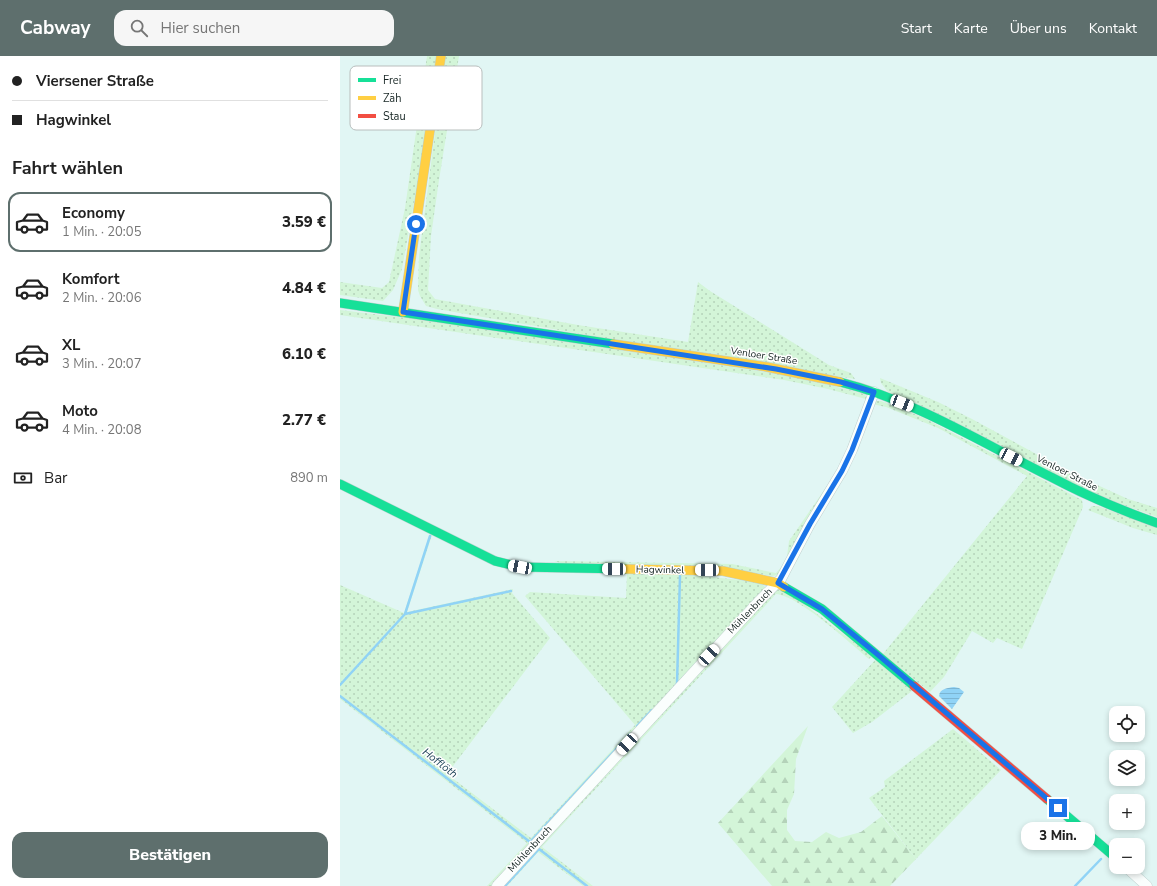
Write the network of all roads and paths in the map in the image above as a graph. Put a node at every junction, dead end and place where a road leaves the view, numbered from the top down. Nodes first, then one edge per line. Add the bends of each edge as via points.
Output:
1 (441, 56) edge
2 (440, 66) edge
3 (430, 130) edge
4 (340, 303) edge
5 (403, 312) junction
6 (874, 392) junction
7 (340, 484) edge
8 (1157, 523) edge
9 (778, 583) junction
10 (1109, 852) edge
11 (1134, 874) edge
12 (497, 886) edge
13 (1147, 886) edge

1 - 2 street
3 - 5 street
4 - 5 street, Venloer Straße
5 - 6 street, Venloer Straße via 784,370
6 - 8 street, Venloer Straße via 942,421 1091,498
6 - 9 street, Mühlenbruch via 842,471
7 - 9 street, Hagwinkel via 507,565 723,571
9 - 10 street, Hagwinkel via 822,609
9 - 12 street, Mühlenbruch
11 - 13 street

